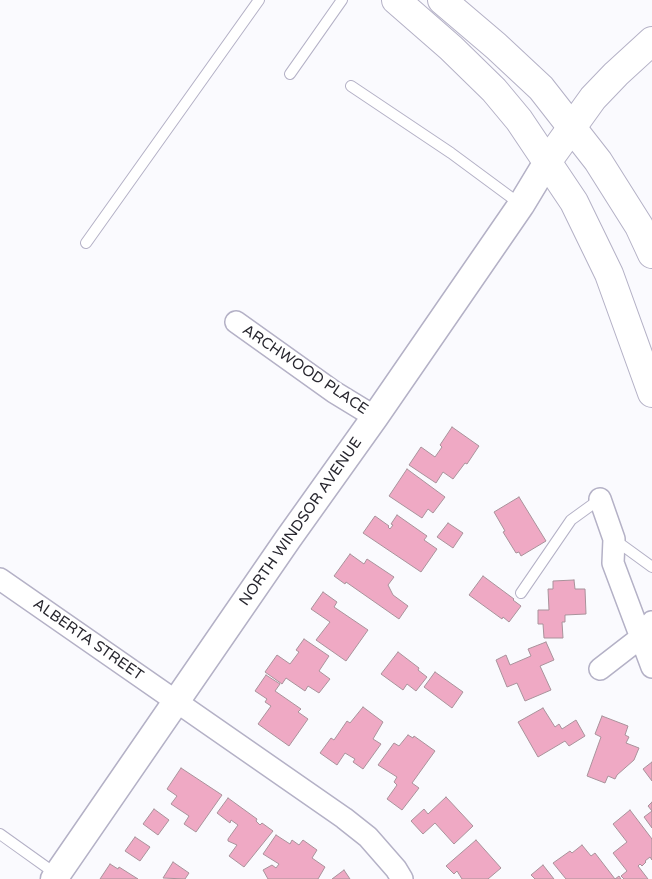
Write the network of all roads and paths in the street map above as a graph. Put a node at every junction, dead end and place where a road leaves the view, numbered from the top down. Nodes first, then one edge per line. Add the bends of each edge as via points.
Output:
1 (259, 0) edge
2 (342, 0) edge
3 (396, 0) edge
4 (442, 0) edge
5 (652, 41) edge
6 (290, 74) dead end
7 (351, 86) dead end
8 (571, 126) junction
9 (547, 162) junction
10 (521, 205) junction
11 (86, 243) dead end
12 (652, 254) edge
13 (236, 322) dead end
14 (652, 393) edge
15 (375, 417) junction
16 (600, 499) joint
17 (614, 539) junction
18 (652, 568) edge
19 (0, 579) edge
20 (520, 593) dead end
21 (646, 630) edge
22 (652, 667) edge
23 (600, 670) dead end
24 (177, 702) junction
25 (0, 834) edge
26 (55, 877) edge
27 (402, 879) edge

1 - 11 lane
2 - 6 lane
3 - 9 main road via 494,90
4 - 8 main road via 541,88
5 - 8 main road via 593,98
7 - 10 lane
8 - 9 main road
8 - 12 main road via 598,161 639,226
9 - 10 street, NORTH WINDSOR AVENUE
9 - 14 main road via 574,202 609,274
10 - 15 street, NORTH WINDSOR AVENUE
13 - 15 street, ARCHWOOD PLACE
15 - 24 street, NORTH WINDSOR AVENUE
16 - 17 street
16 - 20 lane via 571,520
17 - 18 lane
17 - 21 street via 613,563
19 - 24 street, ALBERTA STREET
21 - 22 street
21 - 23 street
24 - 26 street, NORTH WINDSOR AVENUE
24 - 27 street, ALBERTA STREET via 368,837
25 - 26 lane

